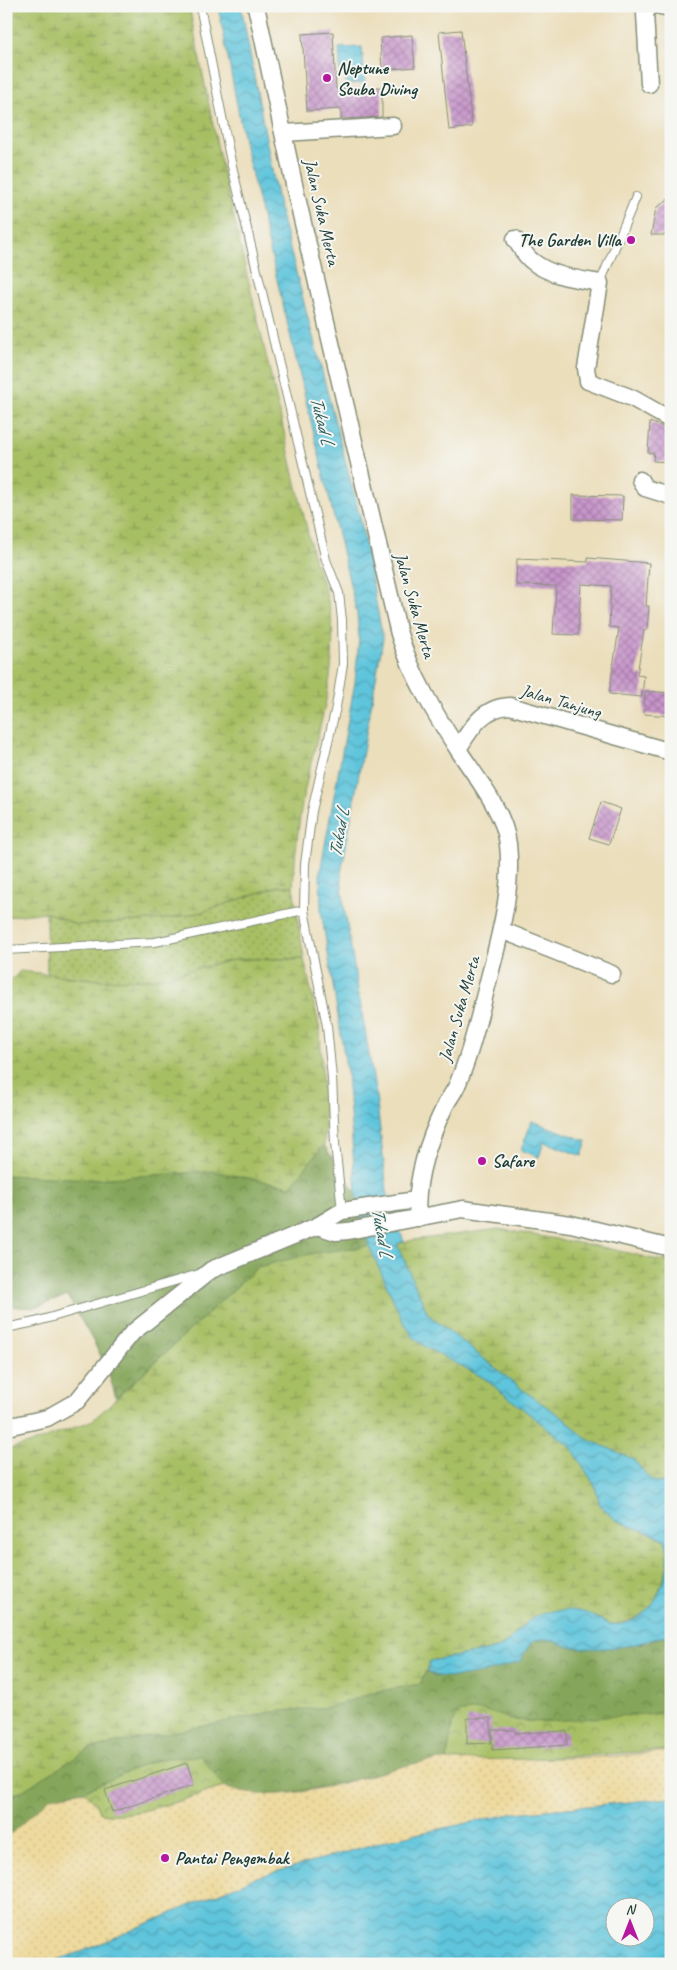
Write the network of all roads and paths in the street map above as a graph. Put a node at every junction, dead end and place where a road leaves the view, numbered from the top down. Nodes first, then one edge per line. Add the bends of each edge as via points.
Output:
1 (200, 6) edge
2 (256, 6) edge
3 (650, 6) edge
4 (660, 6) edge
5 (671, 8) edge
6 (649, 84) dead end
7 (393, 126) dead end
8 (284, 133) junction
9 (636, 197) dead end
10 (515, 239) dead end
11 (600, 283) junction
12 (671, 420) edge
13 (640, 480) dead end
14 (671, 496) edge
15 (458, 749) junction
16 (671, 752) edge
17 (304, 910) junction
18 (500, 930) junction
19 (6, 950) edge
20 (612, 974) dead end
21 (416, 1200) junction
22 (348, 1210) junction
23 (411, 1220) junction
24 (317, 1226) junction
25 (671, 1248) edge
26 (211, 1270) junction
27 (6, 1328) edge
28 (11, 1426) dead end

1 - 17 lane via 231,162 326,560 339,593 343,664 312,811 305,864
2 - 8 street, Jalan Suka Merta
3 - 6 street via 645,13
4 - 5 street
7 - 8 street
8 - 15 street, Jalan Suka Merta via 399,634 418,681
9 - 11 lane
10 - 11 street via 531,261 541,267
11 - 12 street via 586,376 588,381 632,398
13 - 14 street via 645,488
15 - 16 street, Jalan Tanjung via 487,711 498,706 510,706
15 - 18 street, Jalan Suka Merta via 488,795 508,842 510,880
17 - 19 lane via 154,942
17 - 22 lane via 327,1026 335,1143
18 - 20 street
18 - 21 street, Jalan Suka Merta via 473,1040 458,1084 433,1133
21 - 22 street
21 - 23 street, Jalan Suka Merta
22 - 24 street
23 - 24 street via 336,1232
23 - 25 street via 463,1209 512,1214 572,1224
24 - 26 street
26 - 27 lane
26 - 28 street via 132,1332 77,1401 47,1418

